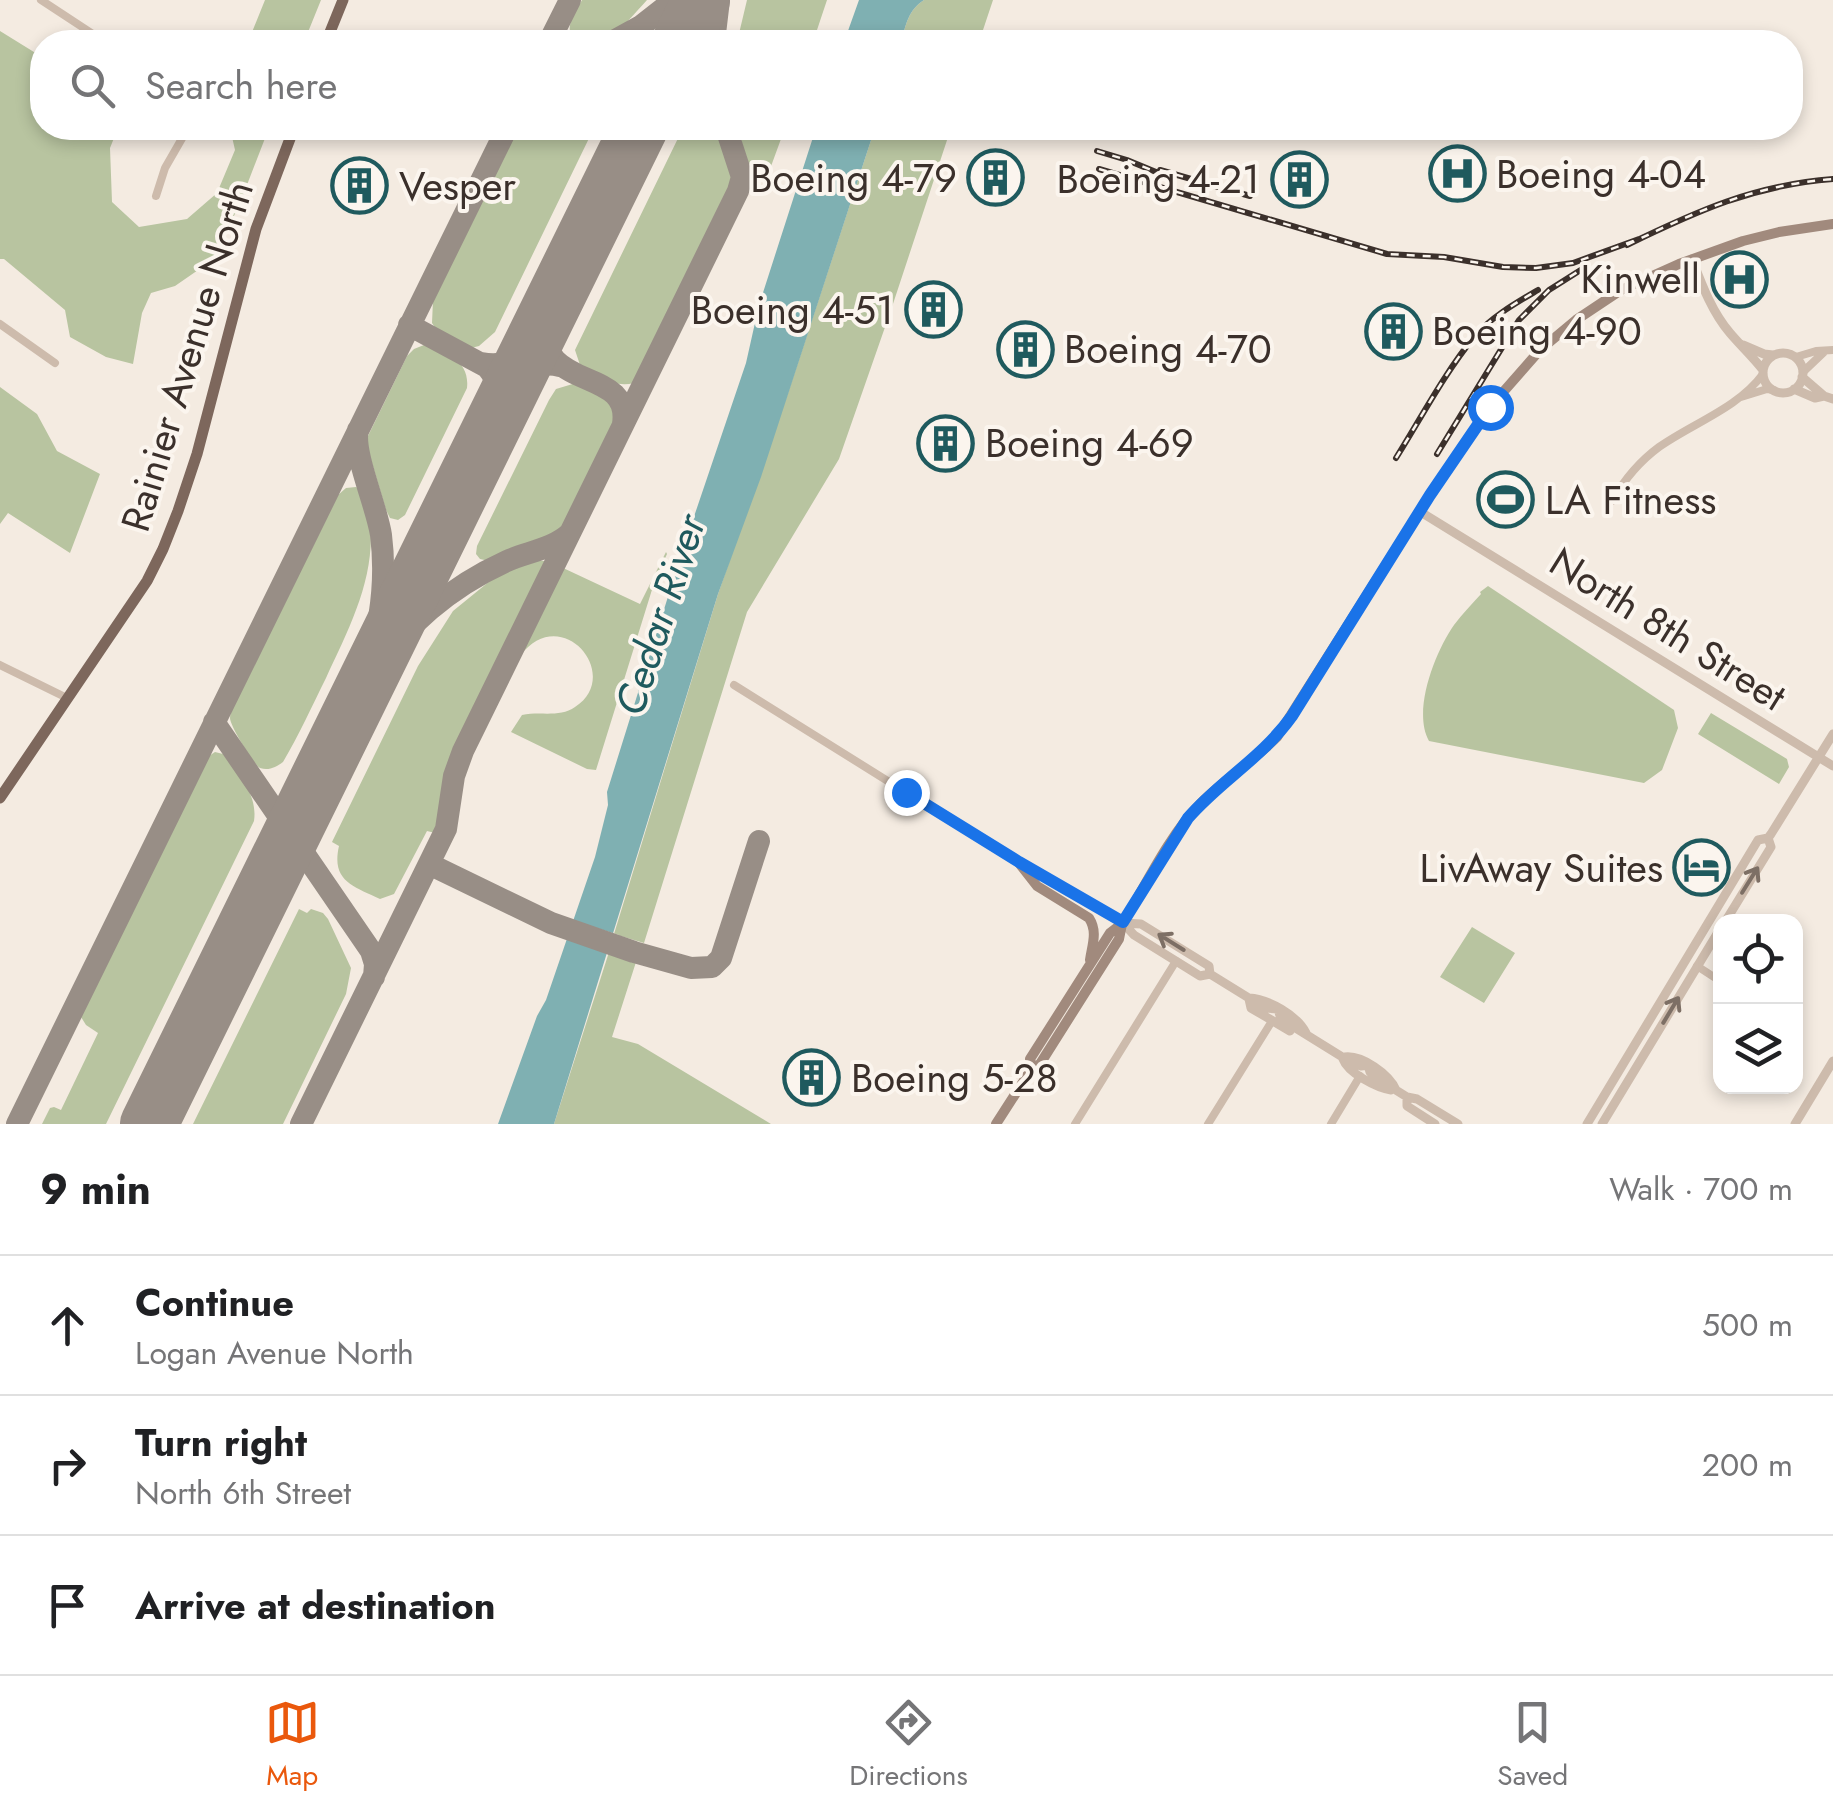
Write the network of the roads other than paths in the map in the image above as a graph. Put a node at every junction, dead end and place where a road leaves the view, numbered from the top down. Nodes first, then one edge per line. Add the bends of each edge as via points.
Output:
1 (41, 0) edge
2 (343, 0) edge
3 (87, 30) edge
4 (331, 30) edge
5 (181, 140) edge
6 (289, 140) edge
7 (156, 196) dead end
8 (1833, 224) edge
9 (1692, 260) junction
10 (0, 324) edge
11 (1743, 345) junction
12 (1829, 351) edge
13 (1773, 355) junction
14 (1796, 357) junction
15 (55, 363) dead end
16 (1763, 372) junction
17 (1802, 374) junction
18 (1794, 389) junction
19 (1774, 390) junction
20 (1742, 396) junction
21 (1829, 398) edge
22 (1612, 501) dead end
23 (1419, 511) junction
24 (0, 664) edge
25 (734, 686) dead end
26 (68, 698) junction
27 (1833, 734) edge
28 (1818, 757) junction
29 (1833, 766) edge
30 (0, 798) edge
31 (1768, 838) junction
32 (1019, 862) junction
33 (1730, 914) edge
34 (1123, 922) junction
35 (1713, 940) edge
36 (1176, 961) junction
37 (1089, 966) junction
38 (1697, 966) junction
39 (1210, 974) junction
40 (1713, 976) edge
41 (1249, 998) junction
42 (1272, 1020) junction
43 (1307, 1035) junction
44 (1342, 1057) junction
45 (1833, 1061) edge
46 (1032, 1068) junction
47 (1360, 1076) junction
48 (1396, 1090) junction
49 (1407, 1097) junction
50 (996, 1124) edge
51 (1075, 1124) edge
52 (1208, 1124) edge
53 (1331, 1124) edge
54 (1435, 1124) edge
55 (1458, 1124) edge
56 (1587, 1124) edge
57 (1602, 1124) edge
58 (1796, 1124) edge

1 - 3 street
2 - 4 main road
5 - 7 street
6 - 26 main road, Rainier Avenue North via 256,228 171,530 147,580
8 - 9 main road via 1778,232
9 - 11 street via 1710,303
9 - 23 main road via 1621,290 1540,350 1490,407
10 - 15 street
11 - 13 street
11 - 16 street
12 - 14 street
12 - 17 street
13 - 14 street
13 - 16 street
14 - 17 street
16 - 19 street
16 - 20 street
17 - 18 street
17 - 21 street
18 - 19 street
18 - 21 street
19 - 20 street
20 - 22 street via 1659,448
23 - 28 street, North 8th Street
23 - 34 main road via 1284,726 1188,818
24 - 26 street
25 - 32 street
26 - 30 main road, Rainier Avenue North
27 - 28 street
28 - 29 street, North 8th Street
28 - 31 street
33 -> 31 street via 1770,847
31 - 56 street via 1758,840
32 - 34 street
32 - 37 main road via 1037,886 1089,918 1095,931
34 - 36 street
34 - 37 main road
39 -> 34 street via 1209,966 1141,924
34 - 46 main road via 1065,1026
35 - 38 street
36 - 39 street via 1200,976
36 - 51 street
37 - 46 main road via 1030,1060
38 - 40 street
57 -> 38 street
39 - 41 street
41 - 42 street via 1251,1008
41 - 43 street via 1278,1008
42 - 43 street
42 - 52 street
43 - 44 street
44 - 47 street
44 - 48 street via 1354,1056 1391,1079
45 - 58 street
46 - 50 main road
47 - 48 street
47 - 53 street
48 - 49 street
49 - 54 street via 1407,1106
49 - 55 street

